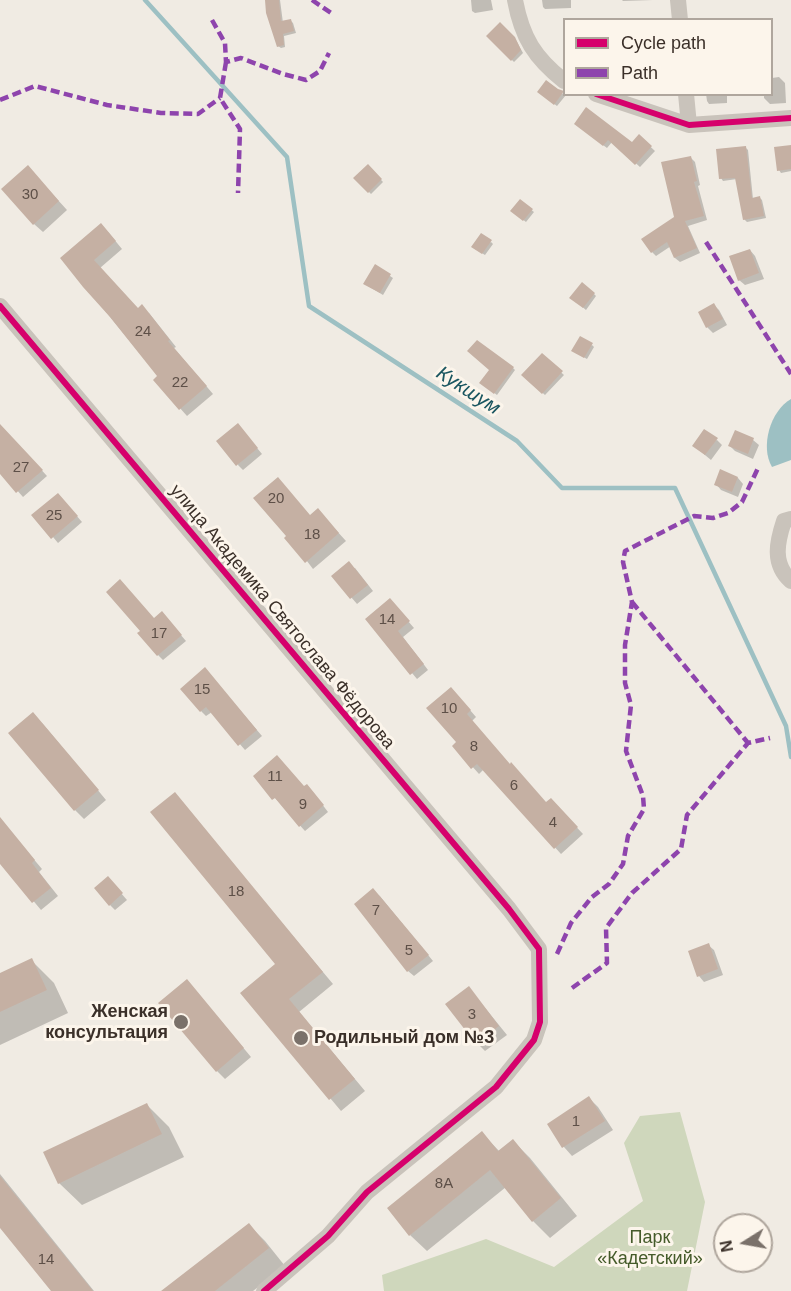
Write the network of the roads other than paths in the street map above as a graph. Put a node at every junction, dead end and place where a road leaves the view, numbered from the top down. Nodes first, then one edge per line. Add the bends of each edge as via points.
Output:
1 (515, 0) edge
2 (678, 0) edge
3 (680, 18) edge
4 (563, 80) edge
5 (602, 96) edge
6 (686, 96) edge
7 (791, 118) edge
8 (689, 125) junction
9 (0, 306) edge
10 (791, 519) edge
11 (791, 580) edge
12 (264, 1291) edge

1 - 4 street via 536,56
2 - 3 street
5 - 8 street
6 - 8 street
7 - 8 street
9 - 12 street, улица Академика Святослава Фёдорова via 539,949 540,1022 534,1040 510,1070 488,1093 367,1192 328,1236
10 - 11 street via 784,521 777,542 778,559

